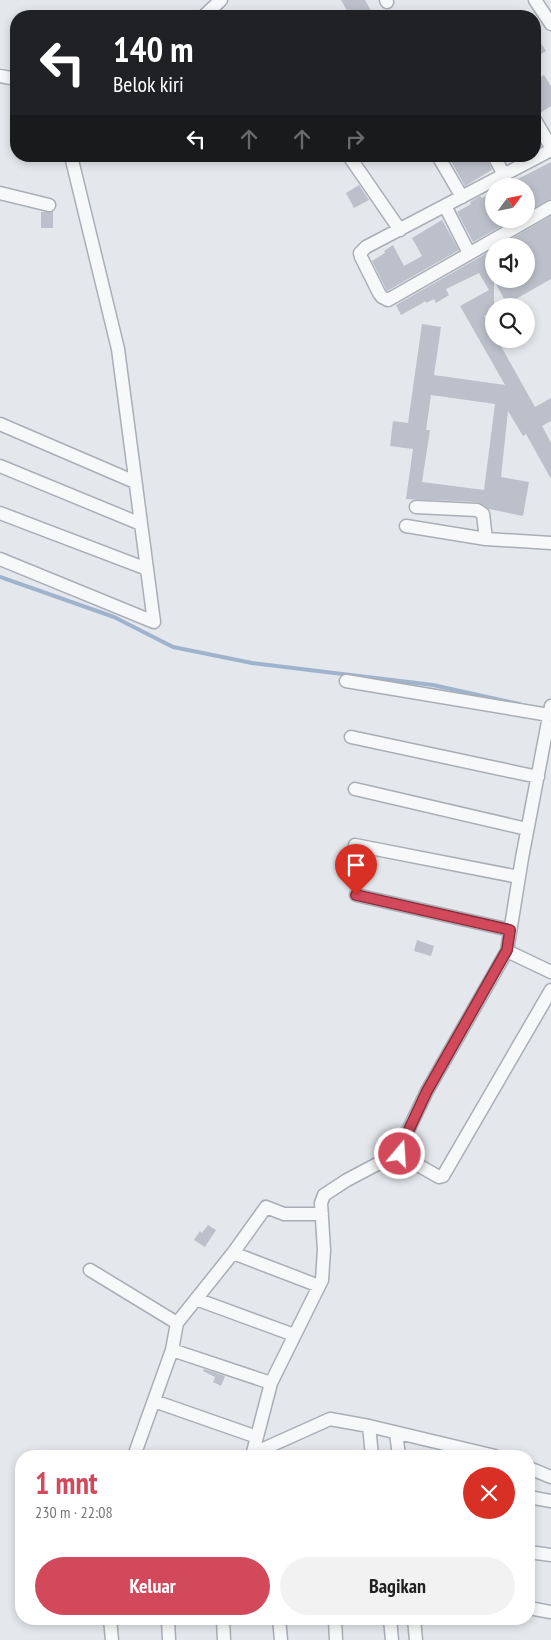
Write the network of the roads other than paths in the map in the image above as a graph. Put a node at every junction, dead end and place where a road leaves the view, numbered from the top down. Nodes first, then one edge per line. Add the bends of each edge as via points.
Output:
1 (221, 0) edge
2 (535, 0) edge
3 (210, 10) edge
4 (551, 24) edge
5 (541, 130) edge
6 (551, 148) edge
7 (72, 162) edge
8 (353, 162) edge
9 (442, 162) edge
10 (497, 162) edge
11 (526, 162) edge
12 (504, 174) junction
13 (0, 193) edge
14 (462, 197) junction
15 (49, 205) dead end
16 (445, 206) junction
17 (551, 207) edge
18 (400, 230) junction
19 (469, 253) junction
20 (0, 424) edge
21 (0, 466) edge
22 (135, 482) junction
23 (416, 507) dead end
24 (0, 513) edge
25 (141, 524) junction
26 (406, 526) dead end
27 (486, 539) junction
28 (551, 543) edge
29 (0, 559) edge
30 (147, 569) junction
31 (346, 681) dead end
32 (550, 710) edge
33 (351, 736) dead end
34 (538, 777) junction
35 (355, 789) dead end
36 (528, 829) junction
37 (355, 845) dead end
38 (519, 877) junction
39 (356, 895) dead end
40 (510, 930) junction
41 (507, 950) junction
42 (551, 972) edge
43 (551, 990) edge
44 (400, 1152) junction
45 (322, 1214) junction
46 (233, 1253) junction
47 (90, 1270) dead end
48 (319, 1286) junction
49 (196, 1299) junction
50 (177, 1323) junction
51 (294, 1335) junction
52 (172, 1350) junction
53 (270, 1383) junction
54 (154, 1401) junction
55 (369, 1426) junction
56 (396, 1433) junction
57 (257, 1437) junction
58 (138, 1450) edge
59 (253, 1450) edge
60 (263, 1450) edge
61 (371, 1450) edge
62 (398, 1450) edge
63 (469, 1450) edge
64 (535, 1471) edge
65 (551, 1478) edge
66 (535, 1498) edge
67 (551, 1501) edge
68 (535, 1553) edge
69 (551, 1555) edge
70 (535, 1609) edge
71 (551, 1612) edge
72 (111, 1625) edge
73 (169, 1625) edge
74 (223, 1625) edge
75 (279, 1625) edge
76 (335, 1625) edge
77 (391, 1625) edge
78 (415, 1625) edge
79 (112, 1640) edge
80 (170, 1640) edge
81 (224, 1640) edge
82 (280, 1640) edge
83 (336, 1640) edge
84 (392, 1640) edge
85 (416, 1640) edge

1 - 3 street
2 - 4 street
5 - 6 street
7 - 22 street via 118,349
8 - 18 street
9 - 14 street
10 - 12 street
11 - 12 street
12 - 14 street
13 - 15 street
14 - 16 street
16 - 18 street
16 - 19 street
17 - 19 street
18 - 19 street via 360,253 384,299 388,300
20 - 22 street
21 - 25 street
22 - 25 street
23 - 27 street via 477,510 483,514
24 - 30 street
25 - 30 street
26 - 27 street
27 - 28 street
29 - 30 street via 154,622
31 - 32 street
32 - 34 street
33 - 34 street
34 - 36 street
35 - 36 street
36 - 38 street
37 - 38 street
38 - 40 street
39 - 40 street
40 - 41 street
41 - 42 street
41 - 44 street via 427,1091
43 - 44 street via 443,1176 434,1175
44 - 45 street via 324,1194
45 - 46 street via 284,1214 266,1207
45 - 48 street via 324,1250
46 - 48 street
46 - 49 street
47 - 50 street
48 - 51 street
49 - 50 street
49 - 51 street
50 - 52 street
51 - 53 street
52 - 53 street
52 - 54 street
53 - 57 street
54 - 57 street
54 - 58 street
55 - 56 street
55 - 60 street via 330,1419
55 - 61 street
56 - 62 street
56 - 63 street
57 - 59 street
64 - 65 street
66 - 67 street
68 - 69 street
70 - 71 street
72 - 79 street
73 - 80 street
74 - 81 street
75 - 82 street
76 - 83 street
77 - 84 street
78 - 85 street

